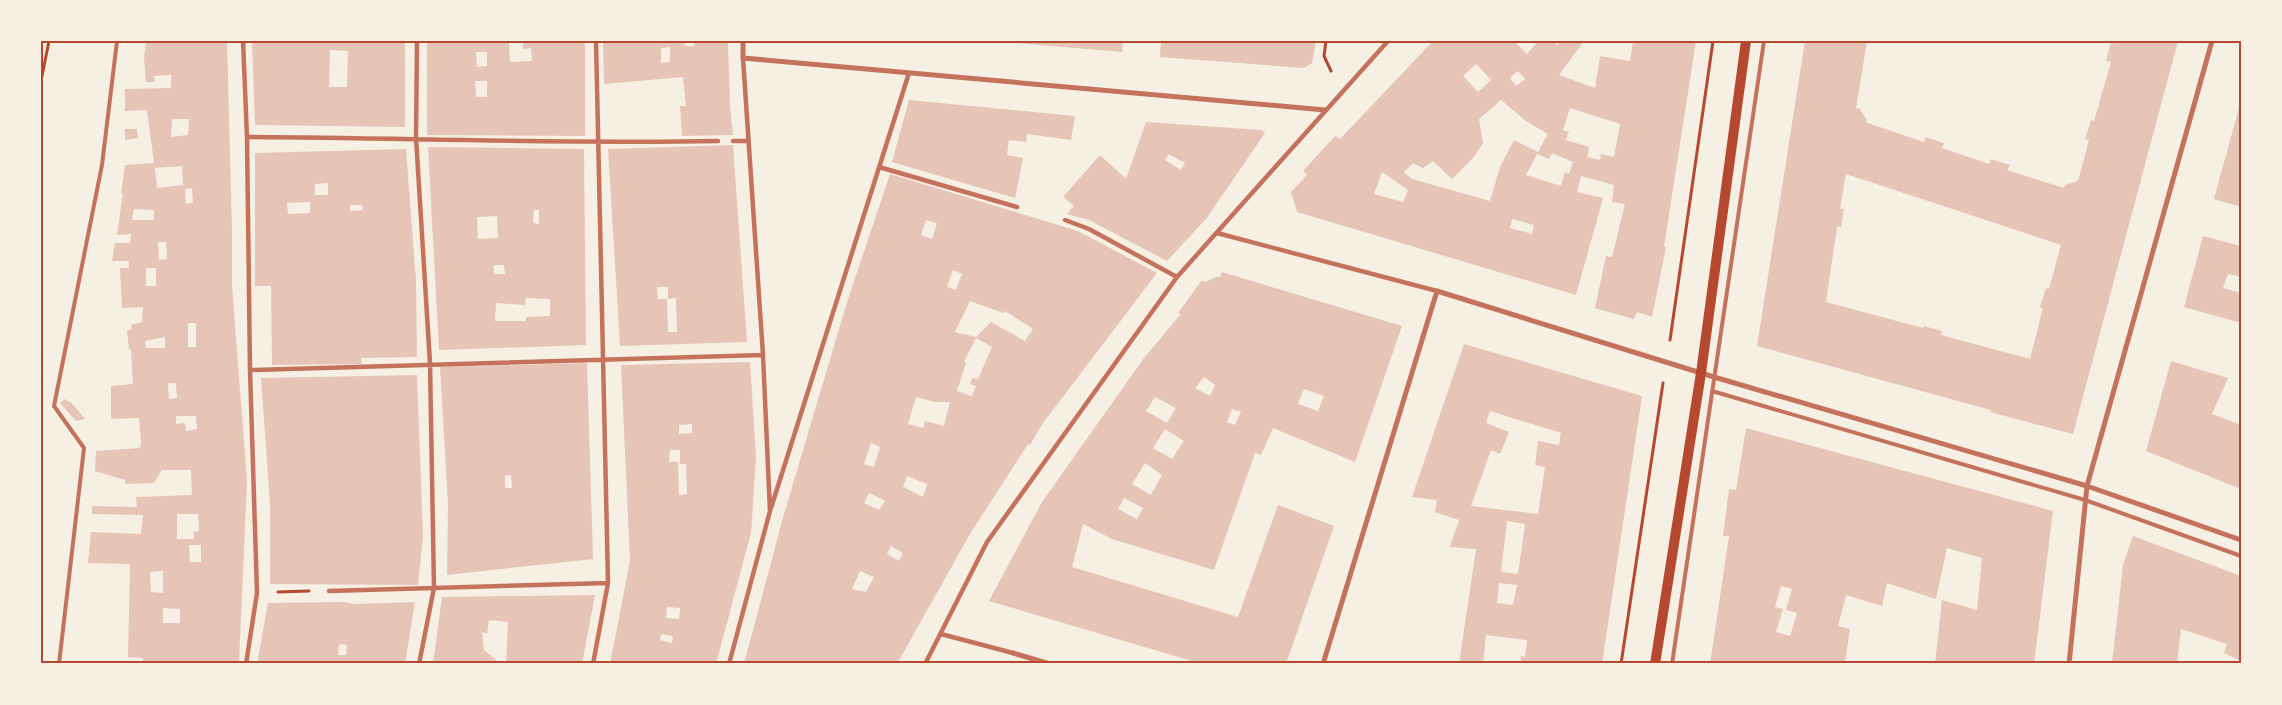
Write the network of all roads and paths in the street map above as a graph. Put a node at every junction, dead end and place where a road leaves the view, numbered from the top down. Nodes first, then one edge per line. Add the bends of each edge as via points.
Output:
1 (49, 41) edge
2 (117, 41) edge
3 (243, 41) edge
4 (417, 41) edge
5 (596, 41) edge
6 (744, 41) edge
7 (1326, 41) edge
8 (1388, 41) edge
9 (1746, 41) edge
10 (1764, 41) edge
11 (2212, 41) edge
12 (743, 58) junction
13 (909, 74) junction
14 (41, 81) edge
15 (1342, 92) junction
16 (1325, 110) junction
17 (247, 137) junction
18 (416, 138) junction
19 (718, 141) dead end
20 (733, 141) dead end
21 (748, 141) junction
22 (598, 144) junction
23 (880, 167) junction
24 (1017, 207) dead end
25 (1065, 220) dead end
26 (1217, 233) junction
27 (1177, 277) junction
28 (1437, 291) junction
29 (763, 355) junction
30 (603, 358) junction
31 (430, 363) junction
32 (250, 370) junction
33 (1701, 373) junction
34 (1714, 377) junction
35 (1712, 391) junction
36 (2087, 486) junction
37 (2085, 500) junction
38 (770, 511) junction
39 (2241, 540) edge
40 (2241, 556) edge
41 (608, 583) junction
42 (434, 588) junction
43 (329, 591) joint
44 (257, 593) junction
45 (941, 634) junction
46 (1012, 653) joint
47 (60, 664) edge
48 (246, 664) edge
49 (419, 664) edge
50 (593, 664) edge
51 (728, 664) edge
52 (925, 664) edge
53 (1050, 664) edge
54 (1324, 664) edge
55 (1655, 664) edge
56 (1672, 664) edge
57 (2069, 664) edge

1 - 14 path
2 - 47 lane via 102,165 54,406 84,448
3 - 17 street
4 - 18 street
5 - 22 street
6 - 12 street
7 - 15 path via 1324,56
8 - 15 street
9 - 33 main road
10 - 34 lane
11 - 36 street
12 - 13 street
12 - 21 street
13 - 16 street
13 - 23 street
15 - 16 street
16 - 26 street
17 - 18 street
17 - 32 street
18 - 22 street
18 - 31 street
19 - 22 street
20 - 21 street
21 - 29 street
22 - 30 street
23 - 24 street
23 - 38 street
25 - 27 street via 1089,229
26 - 27 street
26 - 28 street
27 - 45 street via 987,542
28 - 33 street
28 - 54 street
29 - 30 street
29 - 38 street
30 - 31 street
30 - 41 street
31 - 32 street
31 - 42 street
32 - 44 street
33 - 34 street
33 - 55 main road
34 - 35 lane
34 - 36 street
35 - 37 lane
35 - 56 lane
36 - 37 street
36 - 39 street
37 - 40 lane
37 - 57 street
38 - 51 street
41 - 42 street
41 - 50 street
42 - 43 street
42 - 49 street
43 - 44 path
44 - 48 street
45 - 46 street
45 - 52 street
46 - 53 street

